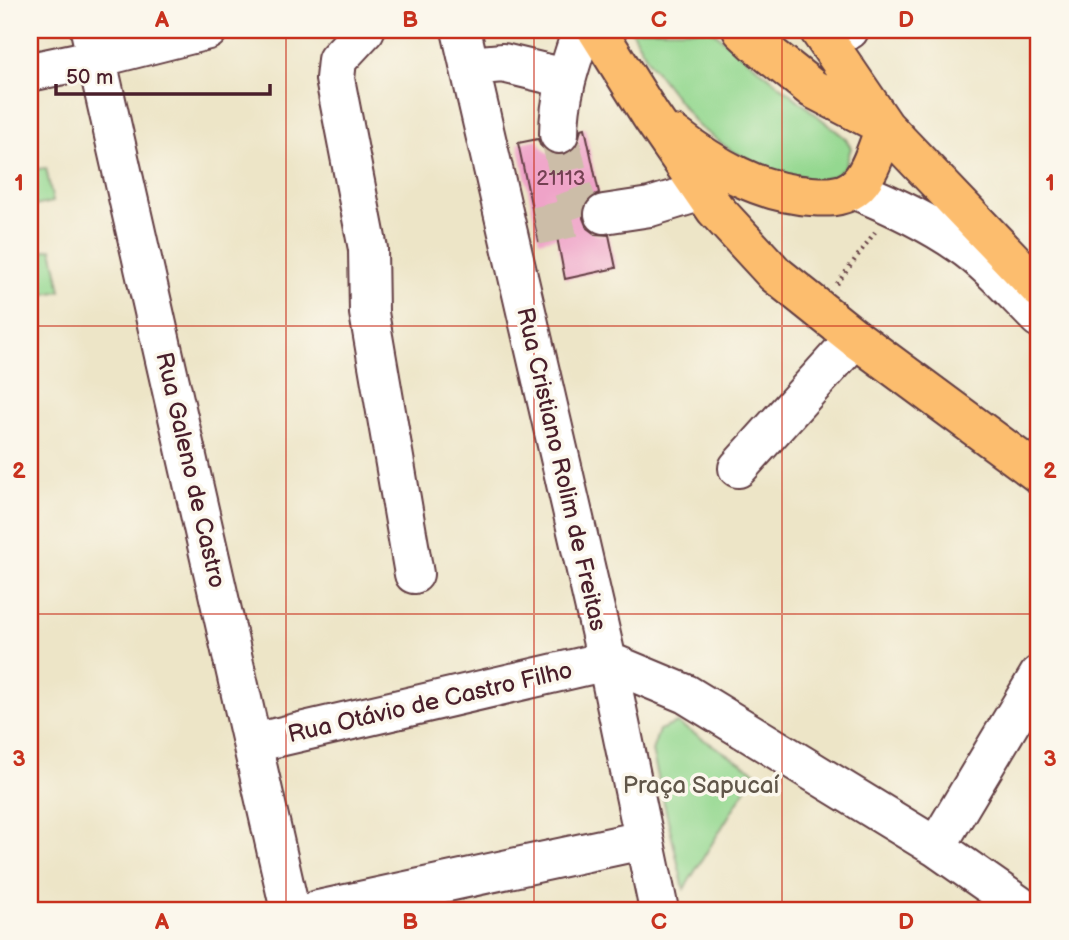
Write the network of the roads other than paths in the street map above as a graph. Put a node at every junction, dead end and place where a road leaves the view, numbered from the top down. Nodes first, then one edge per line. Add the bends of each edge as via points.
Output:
1 (208, 30) edge
2 (365, 30) edge
3 (461, 30) edge
4 (582, 30) edge
5 (597, 30) edge
6 (742, 30) edge
7 (831, 33) edge
8 (93, 44) edge
9 (469, 66) junction
10 (30, 72) edge
11 (565, 78) junction
12 (651, 116) junction
13 (885, 127) junction
14 (559, 134) tunnel mouth
15 (853, 189) junction
16 (702, 191) junction
17 (604, 214) tunnel mouth
18 (1039, 288) edge
19 (1039, 318) edge
20 (855, 338) junction
21 (738, 468) dead end
22 (1039, 474) edge
23 (414, 574) dead end
24 (607, 661) junction
25 (1039, 675) edge
26 (253, 743) junction
27 (643, 840) junction
28 (936, 848) junction
29 (290, 910) edge
30 (318, 910) edge
31 (659, 910) edge
32 (1026, 910) edge

1 - 8 street
2 - 23 street via 337,60 335,79 368,249 369,313
3 - 9 street, Rua Cristiano Rolim de Freitas
4 - 11 street
5 - 12 highway
6 - 13 highway via 813,89
7 - 13 highway
8 - 10 street
8 - 26 street, Rua Galeno de Castro
9 - 11 street via 503,63
9 - 24 street, Rua Cristiano Rolim de Freitas via 521,228
11 - 14 street
12 - 15 highway via 699,155 746,181 790,195 831,197
12 - 16 highway
13 - 15 highway via 870,166
13 - 18 highway
15 - 19 street via 961,244
16 - 17 street via 650,207
16 - 20 highway via 775,274
20 - 21 street
20 - 22 highway
24 - 26 street, Rua Otávio de Castro Filho
24 - 27 street, Rua Cristiano Rolim de Freitas
24 - 28 street via 687,694
25 - 28 street
26 - 29 street, Rua Galeno de Castro
27 - 30 street
27 - 31 street, Rua Cristiano Rolim de Freitas
28 - 32 street

